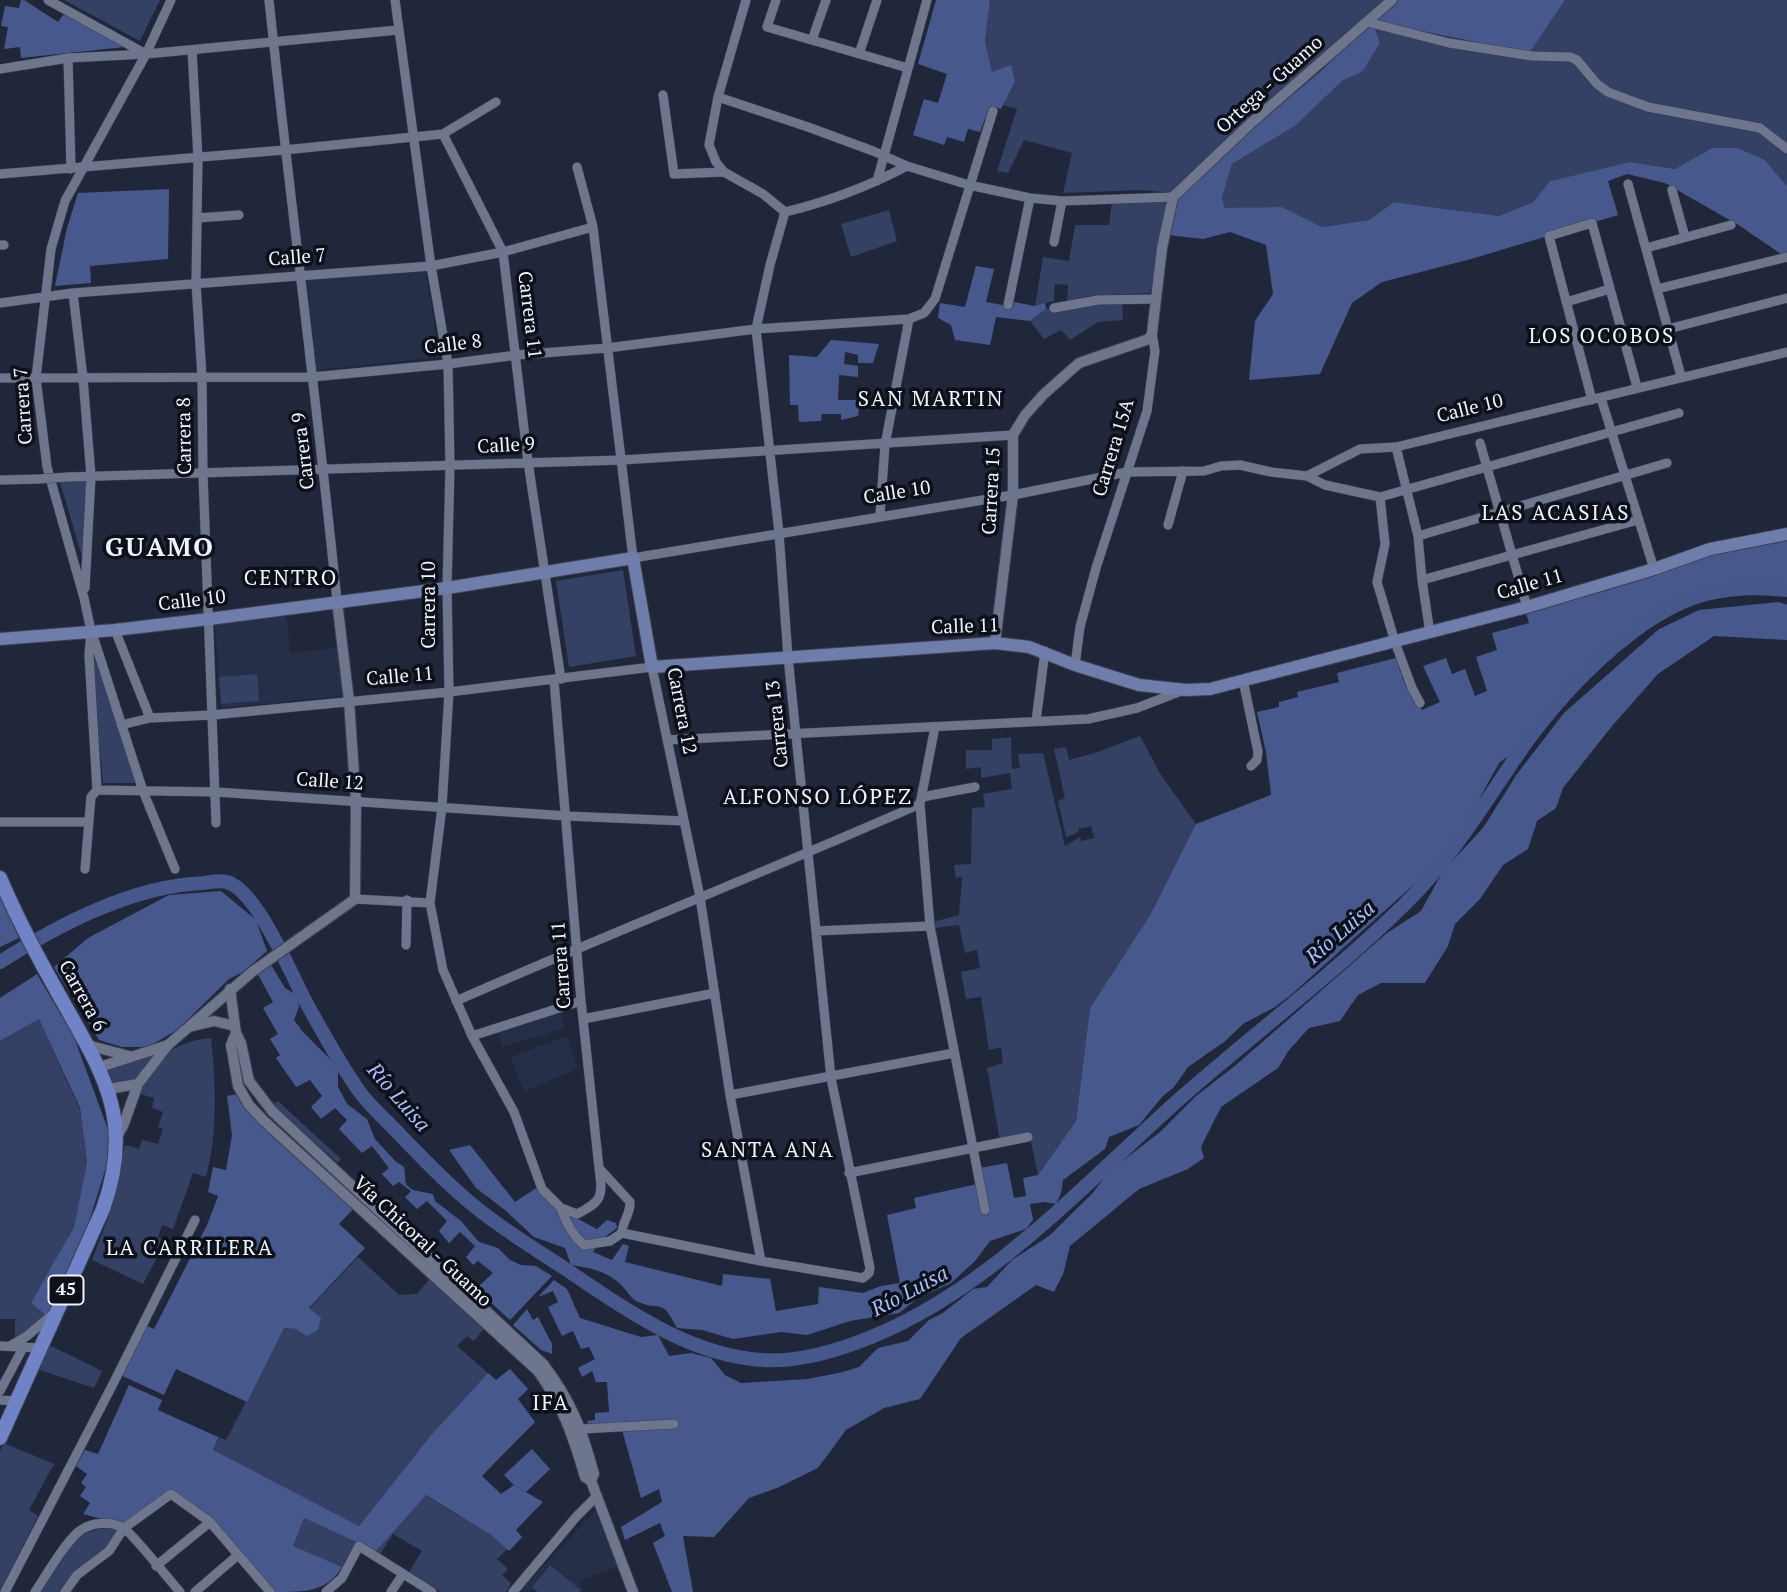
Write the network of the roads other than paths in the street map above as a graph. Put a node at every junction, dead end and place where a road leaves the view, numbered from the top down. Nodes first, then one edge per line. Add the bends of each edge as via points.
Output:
1 (171, 0) edge
2 (269, 0) edge
3 (395, 0) edge
4 (746, 0) edge
5 (776, 0) edge
6 (826, 0) edge
7 (877, 0) edge
8 (927, 0) edge
9 (1392, 0) edge
10 (54, 2) edge
11 (1367, 22) junction
12 (398, 30) junction
13 (813, 40) junction
14 (273, 42) junction
15 (192, 50) junction
16 (146, 54) junction
17 (859, 54) junction
18 (68, 58) junction
19 (908, 68) junction
20 (0, 69) edge
21 (663, 95) dead end
22 (718, 97) junction
23 (496, 102) dead end
24 (993, 111) dead end
25 (443, 134) junction
26 (414, 138) junction
27 (1787, 149) edge
28 (284, 150) junction
29 (884, 156) junction
30 (198, 158) junction
31 (907, 166) junction
32 (82, 167) junction
33 (577, 167) dead end
34 (71, 169) junction
35 (724, 172) junction
36 (0, 174) edge
37 (877, 181) junction
38 (1628, 184) dead end
39 (969, 185) junction
40 (1672, 190) dead end
41 (1173, 197) junction
42 (1030, 198) junction
43 (1062, 201) junction
44 (785, 212) junction
45 (239, 215) dead end
46 (197, 218) junction
47 (1731, 225) dead end
48 (593, 227) junction
49 (1685, 237) junction
50 (1054, 242) dead end
51 (1646, 248) junction
52 (503, 252) junction
53 (1787, 257) edge
54 (431, 266) junction
55 (299, 276) junction
56 (196, 283) junction
57 (1610, 289) junction
58 (1657, 289) junction
59 (73, 293) junction
60 (44, 296) junction
61 (1787, 298) edge
62 (1156, 299) junction
63 (1566, 302) junction
64 (0, 303) edge
65 (1008, 305) dead end
66 (1054, 308) dead end
67 (909, 320) junction
68 (756, 329) junction
69 (1668, 329) junction
70 (1152, 333) junction
71 (607, 348) junction
72 (1787, 352) edge
73 (517, 355) junction
74 (447, 364) junction
75 (1681, 376) junction
76 (202, 377) junction
77 (313, 377) junction
78 (0, 378) edge
79 (36, 378) junction
80 (83, 378) junction
81 (1637, 387) junction
82 (1596, 399) junction
83 (1679, 413) dead end
84 (1611, 432) junction
85 (1013, 435) junction
86 (1480, 443) dead end
87 (885, 445) junction
88 (1396, 447) junction
89 (769, 451) junction
90 (622, 460) junction
91 (528, 461) junction
92 (1667, 463) dead end
93 (450, 466) junction
94 (1486, 467) junction
95 (324, 468) junction
96 (1182, 471) junction
97 (1127, 472) junction
98 (203, 474) junction
99 (1625, 475) junction
100 (91, 476) junction
101 (1307, 476) junction
102 (0, 480) edge
103 (1406, 491) junction
104 (1013, 495) junction
105 (1380, 497) junction
106 (1500, 512) junction
107 (880, 515) junction
108 (1638, 520) junction
109 (1168, 525) dead end
110 (779, 533) junction
111 (1787, 534) edge
112 (1418, 536) junction
113 (1513, 555) junction
114 (633, 558) junction
115 (1654, 569) junction
116 (545, 573) junction
117 (1422, 580) junction
118 (447, 588) junction
119 (84, 598) junction
120 (337, 601) junction
121 (1527, 607) junction
122 (209, 618) junction
123 (115, 630) junction
124 (91, 631) junction
125 (1430, 633) junction
126 (0, 639) edge
127 (1395, 642) junction
128 (995, 643) junction
129 (1045, 652) junction
130 (788, 657) junction
131 (1074, 665) junction
132 (652, 667) junction
133 (558, 680) junction
134 (1243, 680) junction
135 (1186, 690) junction
136 (449, 692) junction
137 (349, 701) junction
138 (1420, 703) dead end
139 (212, 715) junction
140 (150, 718) junction
141 (1036, 721) junction
142 (121, 725) junction
143 (935, 727) junction
144 (797, 733) junction
145 (667, 740) junction
146 (1251, 766) dead end
147 (975, 787) dead end
148 (97, 790) junction
149 (144, 791) junction
150 (216, 792) junction
151 (921, 801) junction
152 (356, 802) junction
153 (442, 807) junction
154 (568, 817) junction
155 (1, 820) edge
156 (684, 821) junction
157 (88, 822) junction
158 (216, 823) dead end
159 (809, 853) junction
160 (85, 869) dead end
161 (175, 869) dead end
162 (0, 878) edge
163 (700, 897) junction
164 (355, 899) junction
165 (407, 900) junction
166 (430, 903) junction
167 (930, 926) junction
168 (816, 931) junction
169 (406, 945) dead end
170 (578, 947) junction
171 (230, 989) junction
172 (715, 993) junction
173 (456, 1001) junction
174 (581, 1001) junction
175 (583, 1019) junction
176 (189, 1028) junction
177 (235, 1029) junction
178 (472, 1036) junction
179 (87, 1045) junction
180 (168, 1045) junction
181 (954, 1053) junction
182 (129, 1056) junction
183 (100, 1067) junction
184 (831, 1078) junction
185 (138, 1084) junction
186 (108, 1089) junction
187 (730, 1096) junction
188 (116, 1138) junction
189 (1028, 1138) dead end
190 (972, 1148) junction
191 (599, 1168) junction
192 (849, 1173) junction
193 (561, 1208) junction
194 (985, 1210) dead end
195 (195, 1220) dead end
196 (622, 1233) junction
197 (761, 1261) junction
198 (58, 1309) junction
199 (5, 1346) edge
200 (23, 1346) junction
201 (41, 1348) junction
202 (0, 1391) edge
203 (0, 1400) edge
204 (16, 1401) junction
205 (674, 1424) dead end
206 (577, 1426) junction
207 (0, 1438) edge
208 (596, 1497) junction
209 (211, 1522) junction
210 (124, 1528) junction
211 (238, 1555) junction
212 (156, 1566) junction
213 (403, 1574) junction
214 (5, 1592) edge
215 (35, 1592) edge
216 (65, 1592) edge
217 (180, 1592) edge
218 (195, 1592) edge
219 (269, 1592) edge
220 (326, 1592) edge
221 (391, 1592) edge
222 (432, 1592) edge
223 (513, 1592) edge
224 (633, 1592) edge

1 - 16 street, Carrera 7
2 - 14 street, Carrera 9
3 - 12 street, Carrera 10
4 - 22 street
5 - 13 street via 767,27
6 - 13 street
7 - 17 street
8 - 19 street
9 - 11 street, Ortega - Guamo
10 - 16 street
11 - 27 street via 1449,43 1570,57 1608,92 1648,107 1760,128
11 - 41 street, Ortega - Guamo
12 - 14 street
12 - 26 street, Carrera 10
13 - 17 street
14 - 15 street
14 - 28 street, Carrera 9
15 - 16 street
15 - 30 street, Carrera 8
16 - 18 street
16 - 32 street, Carrera 7
17 - 19 street
18 - 20 street
18 - 34 street
19 - 29 street
21 - 35 street via 674,174
22 - 29 street
22 - 35 street via 709,145
23 - 25 street
24 - 39 street
25 - 26 street
25 - 52 street, Carrera 11
26 - 28 street
26 - 54 street, Carrera 10
28 - 30 street
28 - 55 street, Carrera 9
29 - 31 street
29 - 37 street
30 - 32 street
30 - 46 street, Carrera 8
31 - 37 street
31 - 39 street
32 - 34 street
32 - 60 street, Carrera 7 via 65,201
33 - 48 street, Carrera 12
34 - 36 street
35 - 44 street
37 - 44 street
38 - 51 street
39 - 42 street
39 - 67 street via 935,299 924,313
40 - 49 street
41 - 43 street
41 - 62 street, Carrera 15A
42 - 43 street
42 - 65 street
43 - 50 street
44 - 68 street, Carrera 13
45 - 46 street
46 - 56 street, Carrera 8
47 - 49 street
48 - 52 street, Calle 7
48 - 71 street, Carrera 12
49 - 51 street
51 - 58 street
52 - 54 street, Calle 7
52 - 73 street, Carrera 11
53 - 58 street
54 - 55 street, Calle 7
54 - 74 street, Carrera 10
55 - 56 street, Calle 7
55 - 77 street, Carrera 9
56 - 59 street, Calle 7
56 - 76 street, Carrera 8
57 - 63 street
57 - 63 street via 1592,222 1549,236
57 - 81 street
58 - 69 street
59 - 60 street, Calle 7
59 - 80 street
60 - 64 street, Calle 7
60 - 79 street, Carrera 7
61 - 69 street
62 - 66 street via 1098,300
62 - 70 street, Carrera 15A
63 - 82 street
67 - 68 street, Calle 8
67 - 87 street
68 - 71 street, Calle 8
68 - 89 street, Carrera 13
69 - 75 street
70 - 85 street, Carrera 15 via 1144,342 1079,363 1044,394
70 - 97 street, Carrera 15A via 1155,351 1147,411
71 - 73 street, Calle 8
71 - 90 street, Carrera 12
72 - 75 street, Calle 10
73 - 74 street, Calle 8
73 - 91 street, Carrera 11
74 - 77 street, Calle 8
74 - 93 street, Carrera 10
75 - 81 street, Calle 10
76 - 77 street, Calle 8
76 - 80 street, Calle 8
76 - 98 street, Carrera 8
77 - 95 street, Carrera 9
78 - 79 street, Calle 8
79 - 80 street, Calle 8
79 - 119 street, Carrera 7 via 47,467
80 - 100 street
81 - 82 street, Calle 10
82 - 84 street
82 - 88 street, Calle 10
83 - 84 street
84 - 94 street
84 - 99 street
85 - 87 street, Calle 9
85 - 104 street, Carrera 15
86 - 94 street
87 - 89 street, Calle 9
87 - 107 street
88 - 101 street, Calle 10 via 1360,449
88 - 103 street
89 - 90 street, Calle 9
89 - 110 street, Carrera 13
90 - 91 street, Calle 9
90 - 114 street, Carrera 12
91 - 93 street, Calle 9
91 - 116 street, Carrera 11
92 - 99 street
93 - 95 street, Calle 9
93 - 118 street, Carrera 10
94 - 103 street
94 - 106 street
95 - 98 street, Calle 9
95 - 120 street, Carrera 9
96 - 97 street, Calle 10
96 - 101 street, Calle 10 via 1240,465
96 - 109 street
97 - 104 street, Calle 10
97 - 131 street, Carrera 15A via 1096,568
98 - 100 street, Calle 9
98 - 122 street, Carrera 8
99 - 106 street
99 - 108 street
100 - 102 street, Calle 9, bridge
100 - 119 street
101 - 105 street via 1325,485
103 - 105 street
103 - 112 street
104 - 107 street, Calle 10
104 - 128 street, Carrera 15
105 - 127 street via 1385,544 1377,582
106 - 112 street
106 - 113 street
107 - 110 street, Calle 10
108 - 113 street
108 - 115 street
110 - 114 street, Calle 10
110 - 130 street, Carrera 13
111 - 115 main road, Calle 11 via 1710,549
112 - 117 street
113 - 117 street
113 - 121 street
114 - 116 main road, Calle 10
114 - 132 main road, Carrera 12
115 - 121 main road, Calle 11
116 - 118 main road, Calle 10
116 - 133 street, Carrera 11
117 - 125 street
118 - 120 main road, Calle 10
118 - 136 street, Carrera 10
119 - 124 street, Carrera 7
120 - 122 main road, Calle 10
120 - 137 street, Carrera 9
121 - 125 main road, Calle 11
122 - 123 main road, Calle 10
122 - 139 street, Carrera 8
123 - 124 main road, Calle 10
123 - 140 street
124 - 126 main road, Calle 10
124 - 142 street
124 - 148 street, Carrera 7
125 - 127 main road, Calle 11
127 - 134 main road, Calle 11
127 - 138 street
128 - 129 main road, Calle 11
128 - 130 main road, Calle 11
129 - 131 main road, Calle 11
129 - 141 street
130 - 132 main road, Calle 11
130 - 144 street, Carrera 13
131 - 135 main road, Calle 11 via 1139,685
132 - 133 street, Calle 11
132 - 145 street, Carrera 12
133 - 136 street, Calle 11
133 - 154 street, Carrera 11
134 - 135 main road, Calle 11
134 - 146 street via 1258,752
135 - 141 street via 1112,715
136 - 137 street, Calle 11
136 - 153 street, Carrera 10
137 - 139 street, Calle 11
137 - 152 street, Carrera 9
139 - 140 street, Calle 11
139 - 150 street, Carrera 8
140 - 142 street, Calle 11
141 - 143 street
142 - 149 street
143 - 144 street
143 - 151 street
144 - 145 street
144 - 159 street, Carrera 13
145 - 156 street, Carrera 12
147 - 151 street
148 - 149 street, Calle 12
148 - 157 street via 90,796
149 - 150 street, Calle 12
149 - 161 street
150 - 152 street, Calle 12
150 - 158 street, Carrera 8
151 - 159 street
151 - 167 street
152 - 153 street, Calle 12
152 - 164 street, Carrera 9
153 - 154 street, Calle 12
153 - 166 street, Carrera 10
154 - 156 street, Calle 12
154 - 170 street, Carrera 11
155 - 157 street
156 - 163 street, Carrera 12
157 - 160 street
159 - 163 street
159 - 168 street, Carrera 13
162 - 179 main road, Carrera 6 / 45 via 20,925
163 - 170 street
163 - 172 street, Carrera 12
164 - 165 street
164 - 171 street
165 - 166 street
165 - 169 street
166 - 173 street, Carrera 10 via 443,970
167 - 168 street
167 - 181 street
168 - 184 street, Carrera 13
170 - 173 street
170 - 174 street, Carrera 11
171 - 176 street
171 - 177 street, Vía Chicoral - Guamo
172 - 175 street
172 - 187 street, Carrera 12
173 - 178 street, Carrera 10
174 - 175 street, Carrera 11
174 - 178 street
175 - 191 street, Carrera 11
176 - 177 street via 207,1022 226,1023
176 - 180 street
177 - 206 street, Vía Chicoral - Guamo via 249,1081 259,1098 340,1183 523,1352 544,1365 562,1389
178 - 193 street, Carrera 10 via 514,1112 542,1189
179 - 182 street
179 - 183 main road, Carrera 6 / 45
180 - 182 street
180 - 185 street
181 - 184 street
181 - 190 street
182 - 183 street
183 - 186 main road, Carrera 6 / 45
184 - 187 street
184 - 192 street, Carrera 13
185 - 186 street
185 - 188 street
186 - 188 main road, Carrera 6 / 45
187 - 197 street, Carrera 12
188 - 198 main road, 45 via 107,1195
189 - 190 street
190 - 192 street
190 - 194 street
191 - 193 street, Carrera 11 via 602,1191 593,1206 577,1214
191 - 196 street via 630,1202
192 - 197 street, Carrera 13 via 869,1273 863,1278
193 - 196 street via 565,1222 584,1245 610,1241
195 - 214 street
196 - 197 street
198 - 199 street via 27,1336
198 - 201 main road, 45
199 - 200 street
200 - 201 street
200 - 202 street
201 - 204 main road, 45
203 - 204 street
204 - 207 main road, 45
205 - 206 street
206 - 208 street, Vía Chicoral - Guamo via 594,1475 591,1481
208 - 223 street
208 - 224 street, Vía Chicoral - Guamo
209 - 210 street via 171,1494
209 - 211 street
209 - 212 street
210 - 212 street
210 - 215 street via 103,1524 77,1533
210 - 216 street via 109,1551 77,1575
211 - 218 street
211 - 219 street
212 - 217 street
213 - 220 street via 359,1546 342,1578
213 - 221 street
213 - 222 street

